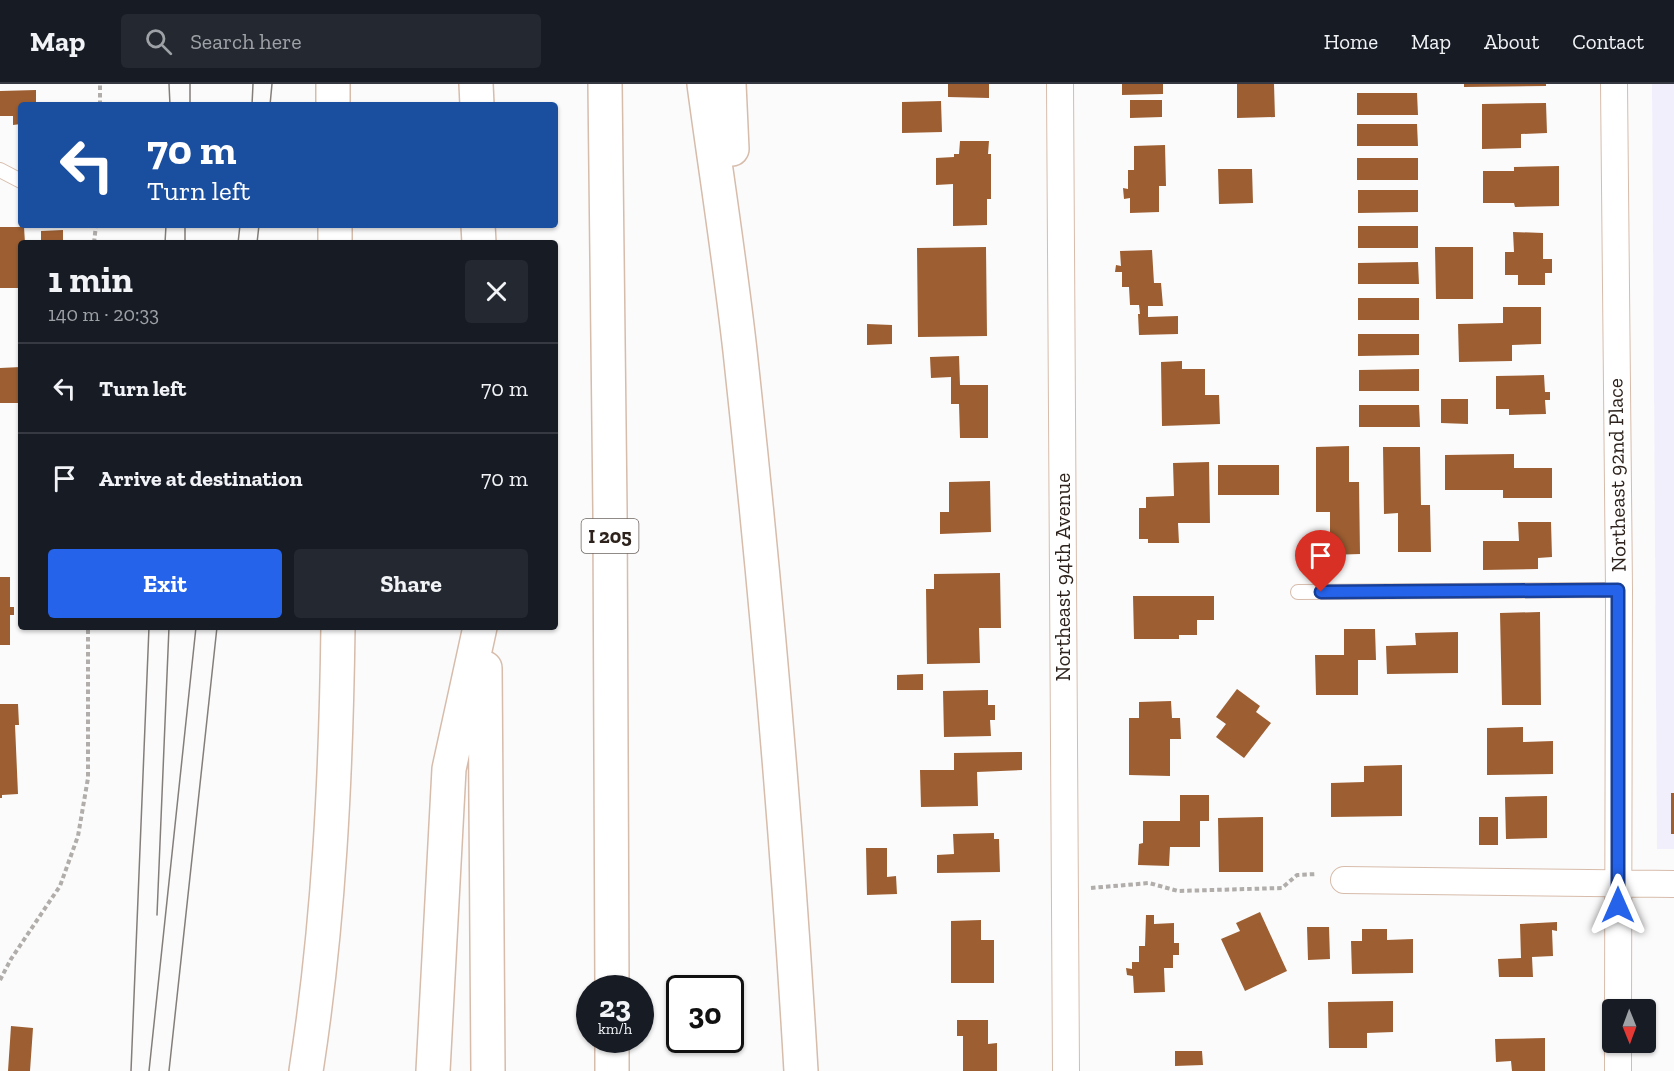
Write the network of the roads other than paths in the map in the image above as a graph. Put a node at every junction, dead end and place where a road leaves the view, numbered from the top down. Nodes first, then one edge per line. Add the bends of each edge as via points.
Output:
1 (333, 84) edge
2 (476, 84) edge
3 (604, 84) edge
4 (704, 84) edge
5 (729, 84) edge
6 (1060, 84) edge
7 (1614, 84) edge
8 (333, 102) edge
9 (477, 102) edge
10 (0, 170) edge
11 (18, 179) edge
12 (740, 348) junction
13 (1618, 590) junction
14 (1298, 592) dead end
15 (338, 630) edge
16 (479, 630) edge
17 (484, 630) edge
18 (1344, 880) road end
19 (1618, 884) junction
20 (1674, 884) edge
21 (612, 975) edge
22 (1618, 999) edge
23 (612, 1053) edge
24 (1618, 1053) edge
25 (306, 1071) edge
26 (433, 1071) edge
27 (488, 1071) edge
28 (612, 1071) edge
29 (801, 1071) edge
30 (1066, 1071) edge
31 (1618, 1071) edge

1 - 8 highway
2 - 9 highway
3 - 21 highway, I 205
4 - 12 highway
5 - 12 highway
6 - 30 street, Northeast 94th Avenue
7 - 13 street, Northeast 92nd Place
10 - 11 lane
12 - 29 highway via 773,677
13 - 14 lane
13 - 19 street, Northeast 92nd Place
15 - 25 highway via 334,811
16 - 26 highway via 448,769
17 - 27 highway
18 - 19 street
19 - 20 street
19 - 22 street, Northeast 92nd Place
23 - 28 highway
24 - 31 street

